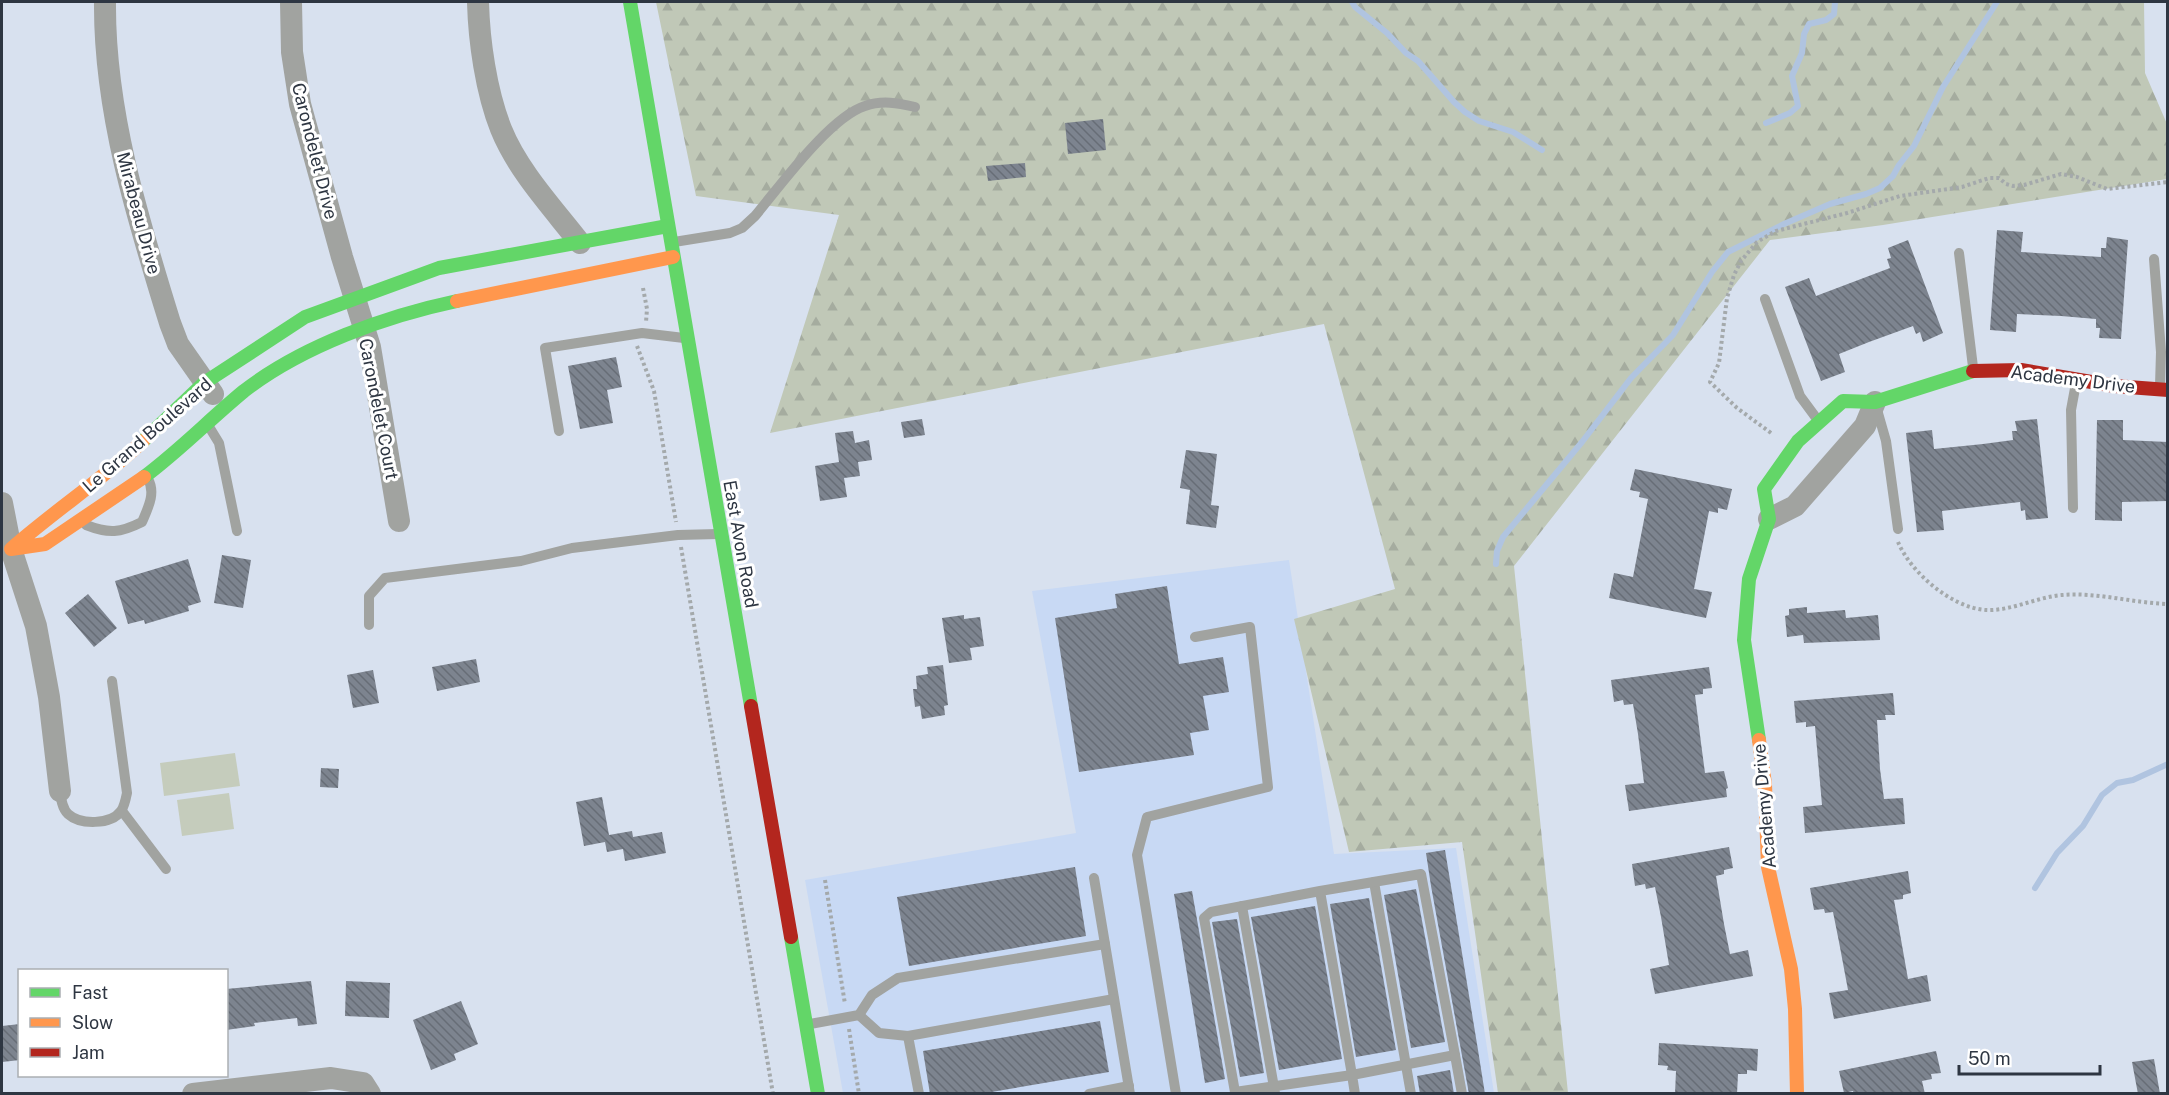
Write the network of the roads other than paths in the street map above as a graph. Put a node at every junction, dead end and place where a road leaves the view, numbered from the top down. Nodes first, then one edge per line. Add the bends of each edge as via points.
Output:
1 (105, 2) edge
2 (291, 2) edge
3 (478, 2) edge
4 (630, 2) edge
5 (915, 106) dead end
6 (668, 226) junction
7 (580, 243) junction
8 (672, 250) junction
9 (1959, 254) dead end
10 (2154, 259) dead end
11 (356, 298) junction
12 (1765, 299) dead end
13 (363, 328) junction
14 (687, 339) junction
15 (1974, 371) junction
16 (2076, 379) junction
17 (204, 383) junction
18 (2164, 390) edge
19 (1875, 402) junction
20 (215, 416) junction
21 (1819, 422) junction
22 (559, 431) dead end
23 (146, 476) junction
24 (2, 503) edge
25 (2073, 508) dead end
26 (1769, 519) junction
27 (399, 521) dead end
28 (81, 522) junction
29 (1898, 529) dead end
30 (237, 531) dead end
31 (721, 534) junction
32 (6, 552) edge
33 (369, 626) dead end
34 (1195, 637) dead end
35 (112, 681) dead end
36 (60, 791) joint
37 (122, 811) junction
38 (166, 869) dead end
39 (1094, 878) dead end
40 (1374, 882) junction
41 (1320, 891) junction
42 (1242, 906) junction
43 (1105, 944) junction
44 (1114, 999) junction
45 (859, 1015) junction
46 (806, 1025) junction
47 (908, 1036) junction
48 (1455, 1055) junction
49 (1406, 1064) junction
50 (1352, 1075) junction
51 (1129, 1090) edge
52 (1275, 1090) edge
53 (1235, 1093) edge
54 (193, 1094) edge
55 (370, 1094) edge
56 (818, 1094) edge
57 (919, 1094) edge
58 (1089, 1094) edge
59 (1176, 1094) edge
60 (1355, 1094) edge
61 (1411, 1094) edge
62 (1462, 1094) edge
63 (1797, 1094) edge

1 - 17 street, Mirabeau Drive via 114,111 132,193 170,323 178,344
2 - 11 street, Carondelet Drive via 292,52 300,104
3 - 7 street via 491,97 502,130 521,164
4 - 6 street, East Avon Road
5 - 8 lane via 886,101 864,106 834,125 742,228
6 - 7 street, Le Grand Boulevard
6 - 8 street, East Avon Road
7 - 11 street, Le Grand Boulevard via 439,268
8 - 13 street, Le Grand Boulevard via 639,263 443,304
8 - 14 street, East Avon Road
9 - 15 lane
10 - 18 lane
11 - 13 street, Carondelet Court
11 - 17 street, Le Grand Boulevard via 305,317
12 - 21 lane via 1800,396
13 - 20 street, Le Grand Boulevard via 283,366
13 - 27 street, Carondelet Court via 370,346
14 - 22 lane via 642,333 545,348
14 - 31 street, East Avon Road
15 - 16 street, Academy Drive via 2021,370
15 - 19 street, Academy Drive
16 - 18 street, Academy Drive
16 - 25 lane via 2071,410
17 - 20 street, Mirabeau Drive
17 - 32 street, Le Grand Boulevard via 123,460
19 - 21 street, Academy Drive via 1843,401
19 - 26 street via 1865,426 1795,506
19 - 29 lane via 1886,441
20 - 23 street, Le Grand Boulevard
20 - 30 lane
21 - 26 street, Academy Drive via 1798,441 1764,489
23 - 28 street, Le Grand Boulevard
23 - 28 lane via 152,494 142,522 112,532
24 - 32 street
26 - 63 street, Academy Drive via 1749,579 1744,640 1765,784 1768,867 1791,969
28 - 32 street, Le Grand Boulevard via 45,544
31 - 33 lane via 678,535 572,548 521,561 386,578 369,596
31 - 46 street, East Avon Road
32 - 36 street via 36,626
34 - 59 lane via 1250,627 1268,787 1147,817 1137,855
35 - 37 lane via 127,793
36 - 37 lane via 67,814 80,821 110,820
37 - 38 lane
39 - 43 lane
40 - 41 lane
40 - 48 lane via 1421,874
40 - 49 lane
41 - 42 lane
41 - 50 lane
42 - 52 lane
42 - 53 lane via 1211,912 1204,918
43 - 44 lane
43 - 45 lane via 898,978 872,995
44 - 47 lane
44 - 51 lane
45 - 46 lane
45 - 47 lane via 879,1033
46 - 56 street, East Avon Road
47 - 57 lane
48 - 49 lane
48 - 62 lane
49 - 50 lane
49 - 61 lane
50 - 52 lane
50 - 60 lane
51 - 58 lane
52 - 53 lane
54 - 55 street via 331,1078 363,1083

